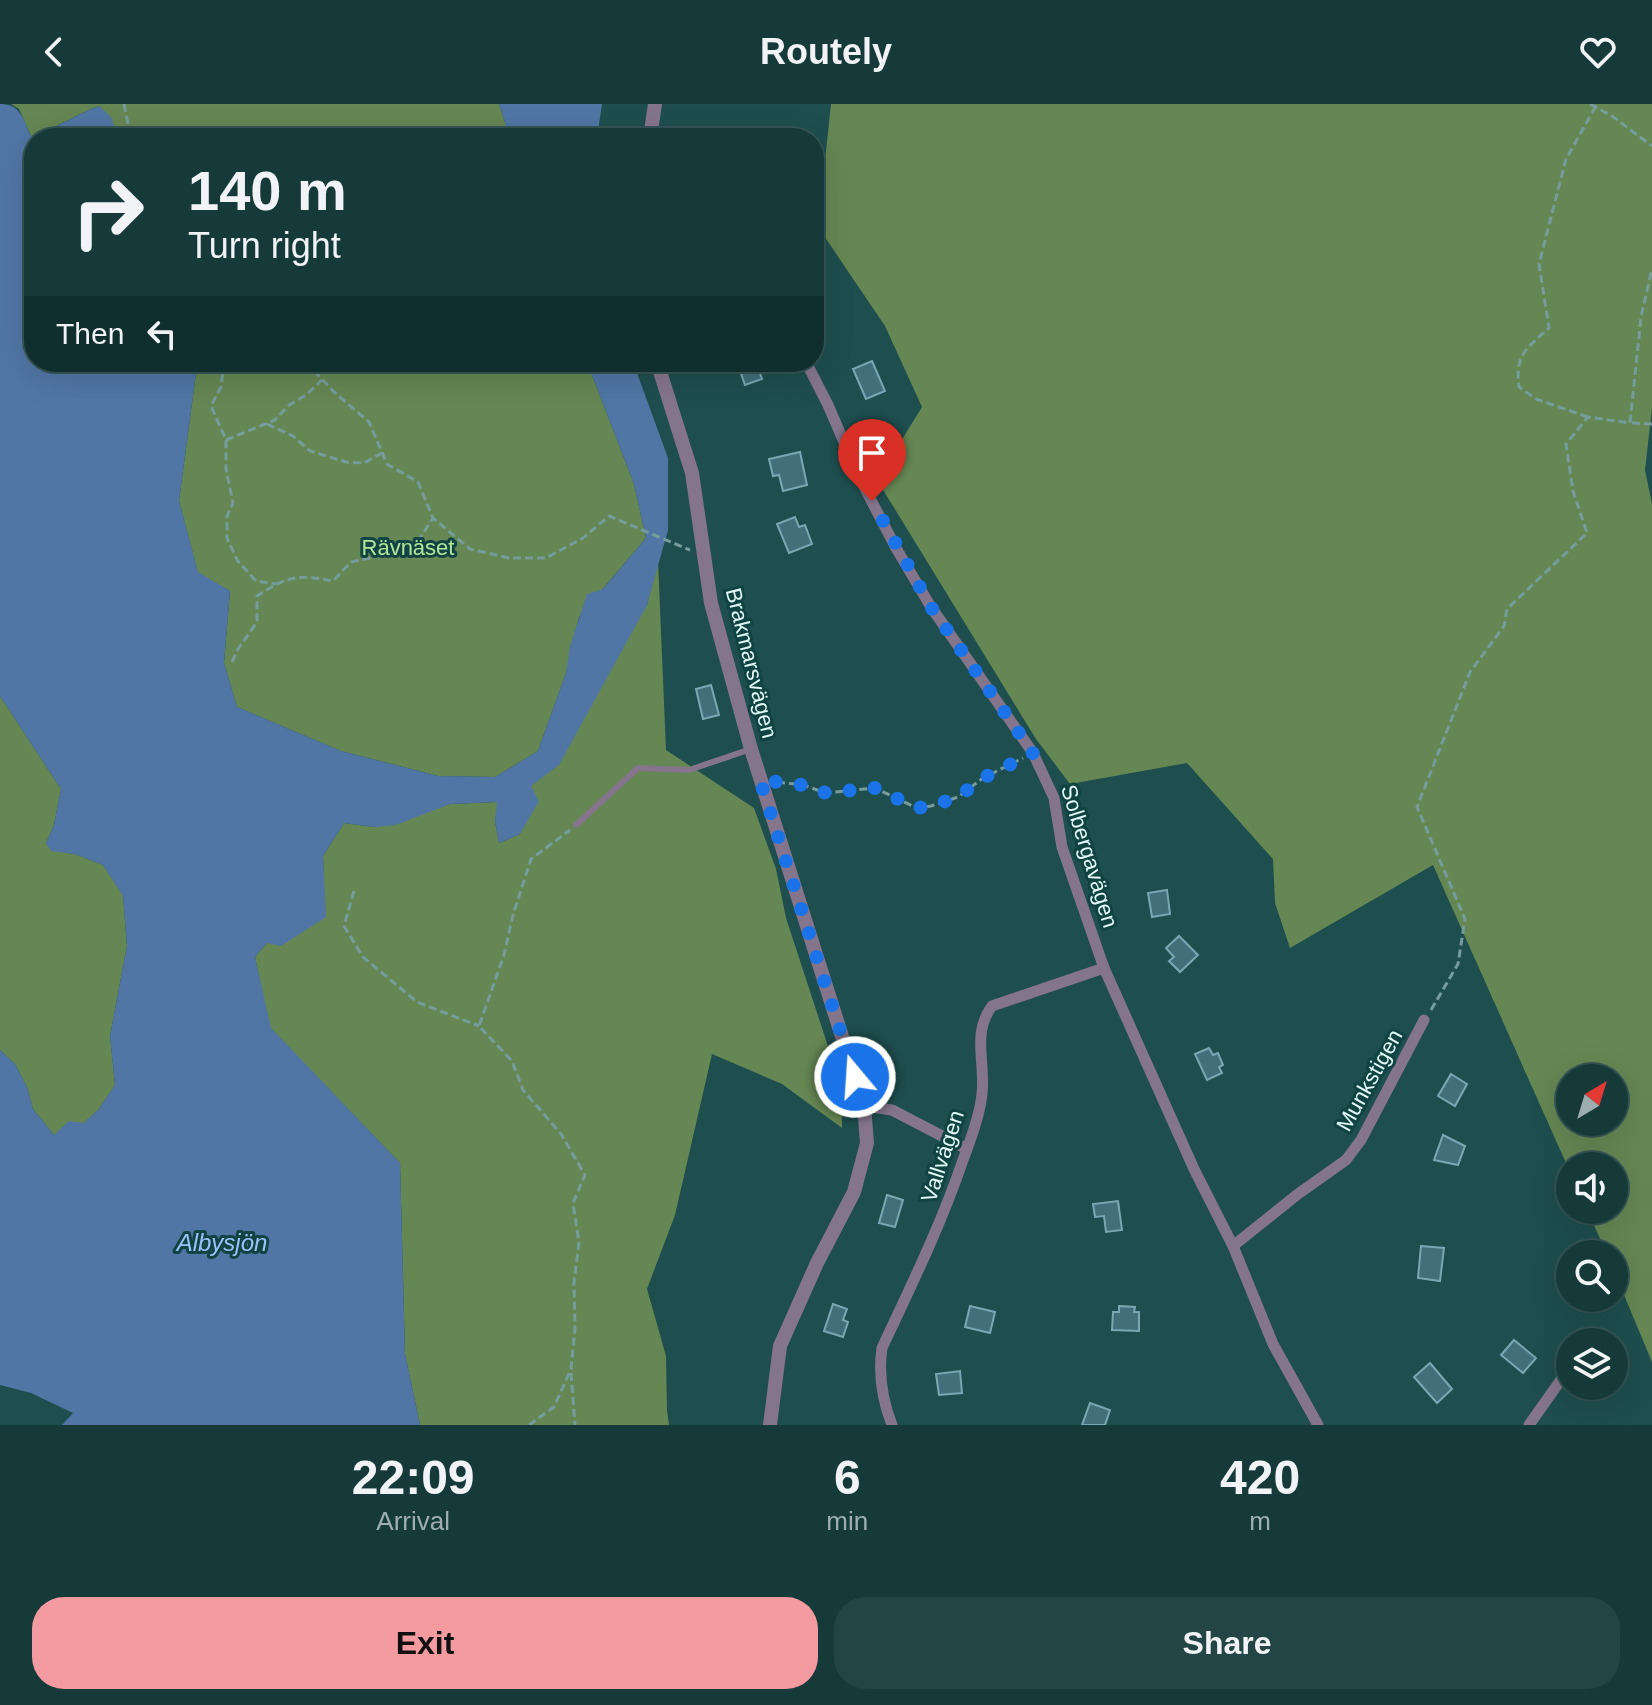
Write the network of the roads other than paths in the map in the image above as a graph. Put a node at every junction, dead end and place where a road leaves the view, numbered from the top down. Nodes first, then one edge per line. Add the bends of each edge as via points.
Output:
1 (655, 104) edge
2 (655, 128) edge
3 (660, 372) edge
4 (811, 372) edge
5 (751, 749) junction
6 (576, 825) road end
7 (1104, 968) junction
8 (1424, 1020) road end
9 (864, 1106) junction
10 (967, 1149) junction
11 (1233, 1246) junction
12 (1556, 1387) edge
13 (770, 1425) edge
14 (892, 1425) edge
15 (1318, 1425) edge
16 (1529, 1425) edge

1 - 2 street
3 - 5 street, Brakmarsvägen via 692,473 711,603
4 - 7 street, Solbergavägen via 896,548 1033,753 1054,798 1062,847
5 - 6 lane via 689,770 638,768
5 - 9 street, Brakmarsvägen
7 - 10 street, Vallvägen via 992,1006 979,1037 982,1101
7 - 11 street, Solbergavägen
8 - 11 street, Munkstigen via 1346,1160
9 - 10 street via 892,1110
9 - 13 street, Brakmarsvägen via 867,1143 854,1192 780,1346
10 - 14 street, Vallvägen via 945,1213 882,1348 883,1403
11 - 15 street, Solbergavägen via 1273,1344
12 - 16 street

